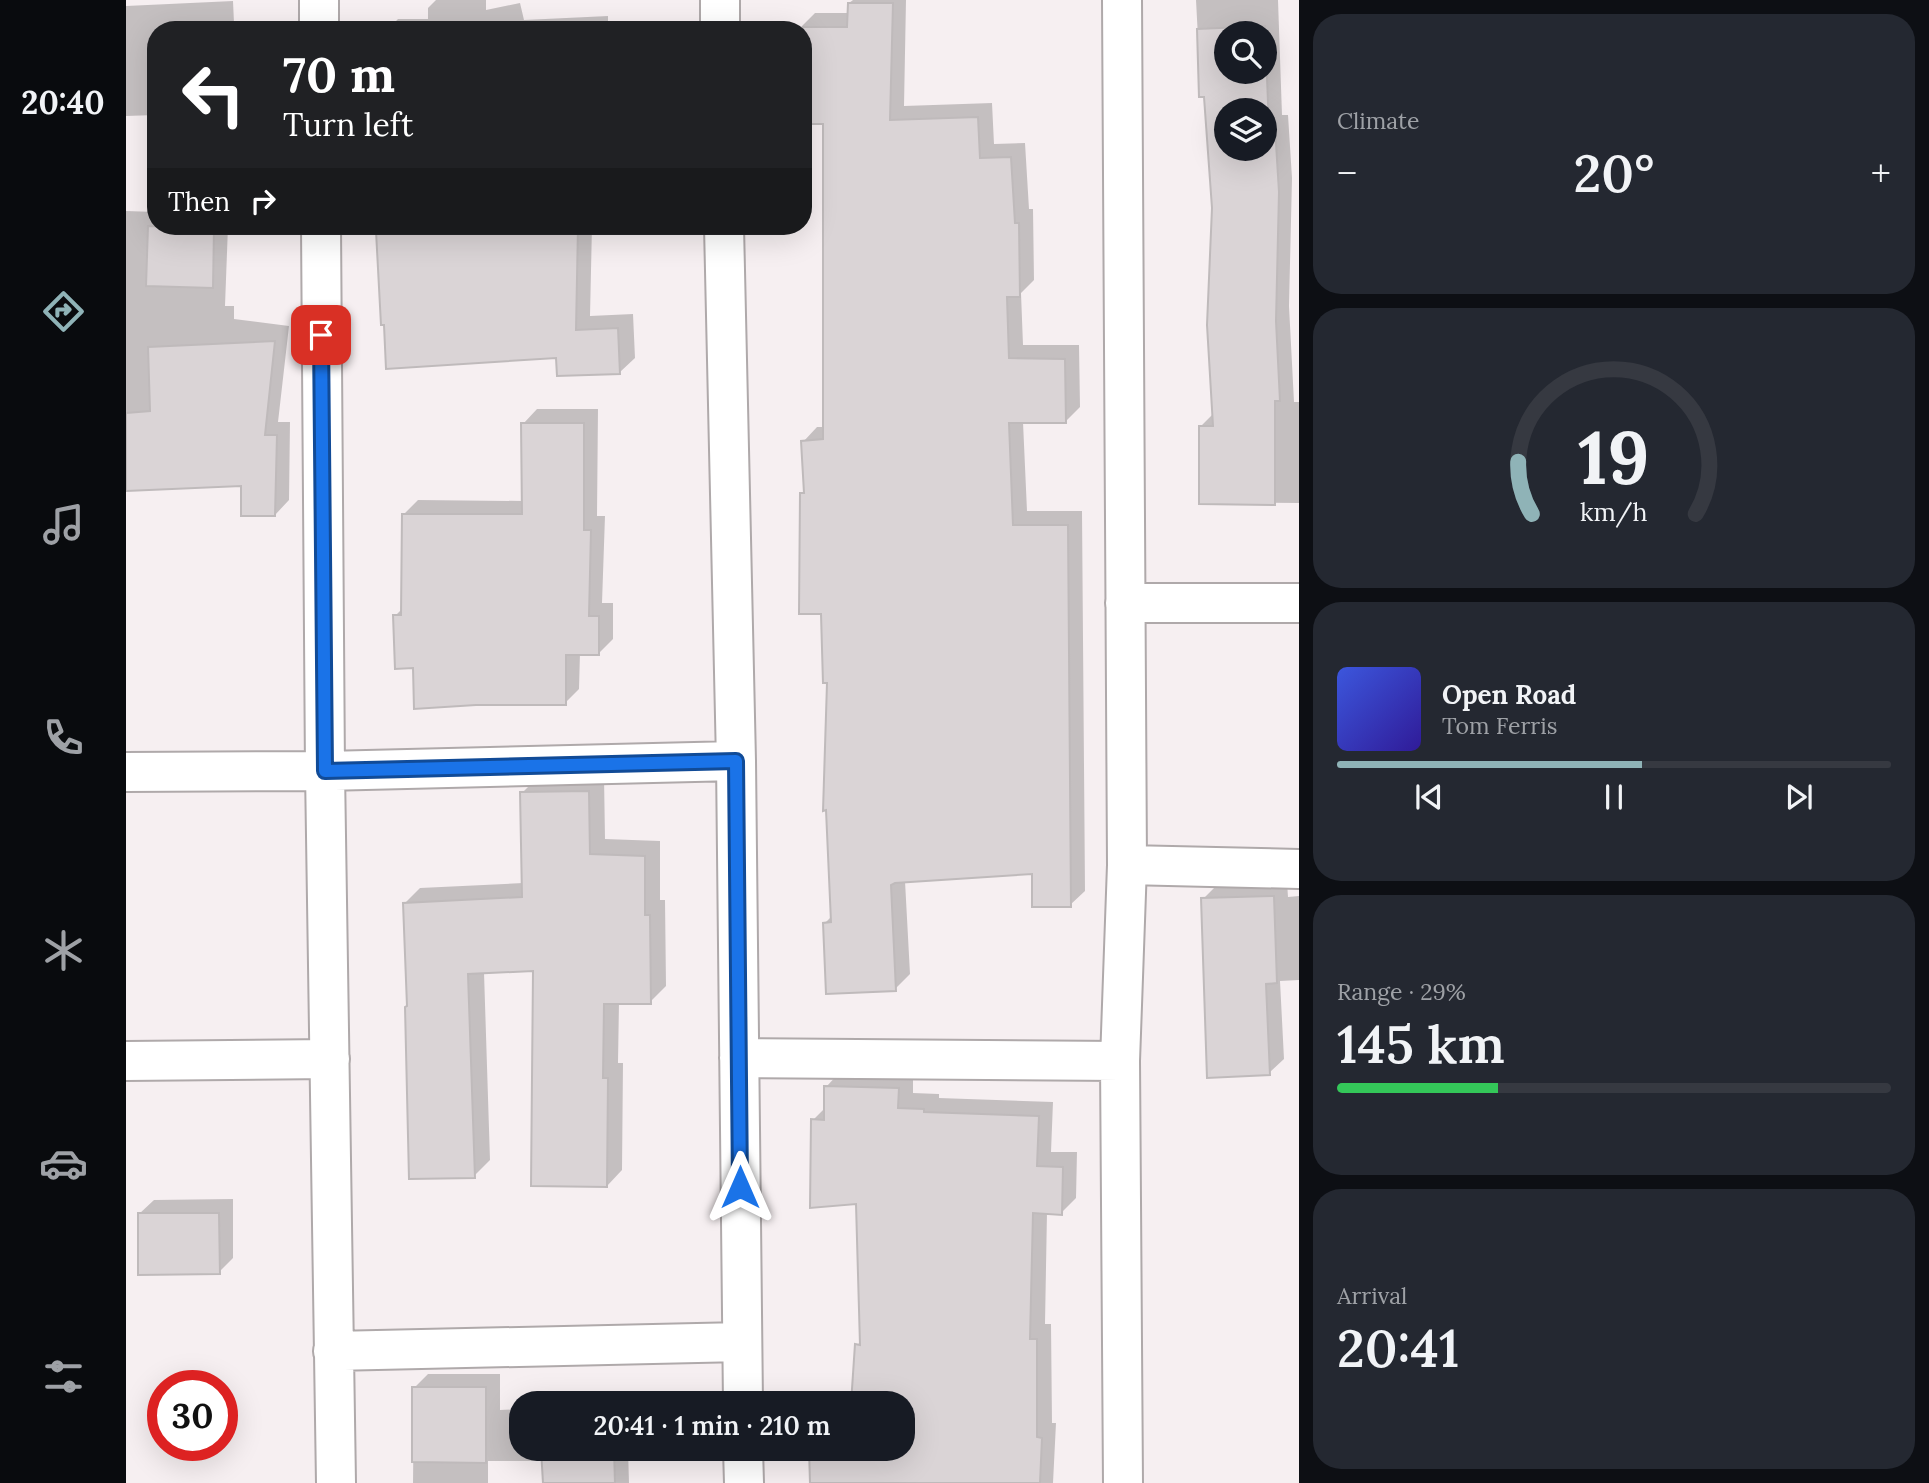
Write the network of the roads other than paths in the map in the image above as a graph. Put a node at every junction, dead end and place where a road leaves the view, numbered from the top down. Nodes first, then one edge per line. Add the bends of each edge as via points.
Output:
1 (319, 0) edge
2 (720, 0) edge
3 (1122, 0) edge
4 (319, 21) edge
5 (720, 21) edge
6 (321, 235) edge
7 (724, 235) edge
8 (1125, 603) junction
9 (1299, 603) edge
10 (736, 761) junction
11 (325, 771) junction
12 (126, 772) edge
13 (1127, 865) junction
14 (1299, 869) edge
15 (739, 1058) junction
16 (330, 1059) junction
17 (126, 1061) edge
18 (1120, 1061) junction
19 (742, 1342) junction
20 (333, 1351) junction
21 (743, 1391) edge
22 (743, 1461) edge
23 (336, 1483) edge
24 (744, 1483) edge
25 (1123, 1483) edge

1 - 4 street
2 - 5 street
3 - 8 street
6 - 11 street
7 - 10 street
8 - 9 street
8 - 13 street
10 - 11 street
10 - 15 street
11 - 12 street
11 - 16 street
13 - 14 street
13 - 18 street
15 - 18 street
15 - 19 street
16 - 17 street
16 - 20 street
18 - 25 street
19 - 20 street
19 - 21 street
20 - 23 street
22 - 24 street

